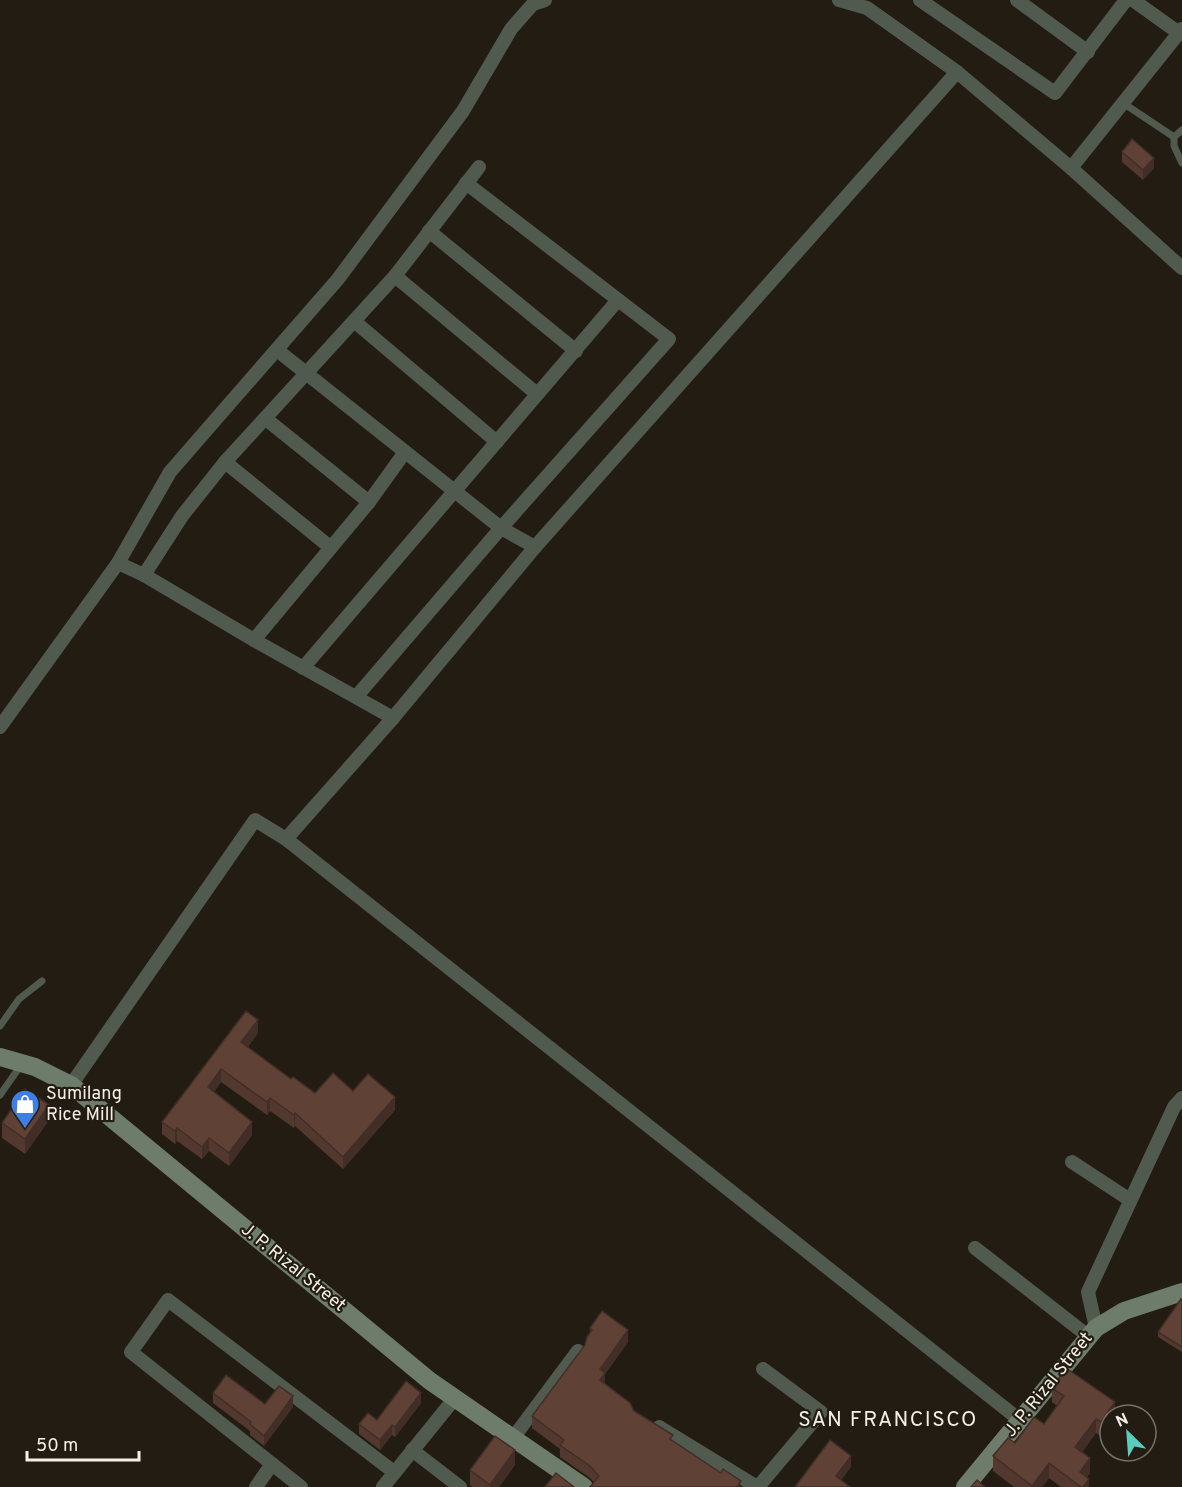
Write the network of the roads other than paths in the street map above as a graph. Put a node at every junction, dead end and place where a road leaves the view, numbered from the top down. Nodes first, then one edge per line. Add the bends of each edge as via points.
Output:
1 (545, 0) edge
2 (839, 0) edge
3 (920, 0) edge
4 (1017, 0) edge
5 (1126, 0) edge
6 (1133, 0) edge
7 (1180, 31) edge
8 (1088, 52) junction
9 (957, 72) junction
10 (1123, 103) junction
11 (1182, 130) edge
12 (1174, 137) junction
13 (1182, 163) edge
14 (479, 167) dead end
15 (1071, 168) junction
16 (466, 183) junction
17 (429, 231) junction
18 (1182, 268) edge
19 (395, 276) junction
20 (618, 300) junction
21 (354, 321) junction
22 (277, 350) junction
23 (576, 351) junction
24 (307, 372) junction
25 (537, 394) junction
26 (266, 419) junction
27 (497, 442) junction
28 (405, 452) junction
29 (225, 462) junction
30 (455, 490) junction
31 (369, 502) junction
32 (501, 528) junction
33 (330, 547) junction
34 (535, 547) junction
35 (118, 563) junction
36 (144, 575) junction
37 (254, 640) junction
38 (303, 668) junction
39 (356, 697) junction
40 (393, 718) junction
41 (0, 727) edge
42 (286, 839) junction
43 (42, 981) dead end
44 (0, 1026) edge
45 (0, 1057) edge
46 (23, 1063) junction
47 (71, 1085) junction
48 (0, 1095) edge
49 (1182, 1098) edge
50 (1072, 1162) dead end
51 (1130, 1200) junction
52 (975, 1248) dead end
53 (1182, 1292) edge
54 (1092, 1332) junction
55 (578, 1351) edge
56 (763, 1369) dead end
57 (454, 1398) junction
58 (649, 1421) edge
59 (1021, 1421) junction
60 (513, 1438) junction
61 (412, 1450) junction
62 (272, 1464) junction
63 (394, 1472) junction
64 (256, 1487) edge
65 (301, 1487) edge
66 (383, 1487) edge
67 (460, 1487) edge
68 (584, 1487) edge
69 (758, 1487) edge
70 (966, 1487) edge

1 - 22 street via 533,4 511,29 463,111 338,279
2 - 9 street via 867,8
3 - 8 street via 1055,93
4 - 8 street
5 - 8 street
6 - 7 street
7 - 10 street
9 - 15 street
9 - 34 street
10 - 12 lane
10 - 15 street
11 - 12 lane
12 - 13 lane
14 - 16 street
15 - 18 street
16 - 17 street
16 - 20 street
17 - 19 street
17 - 23 street
19 - 21 street
19 - 25 street
20 - 23 street
20 - 32 street via 669,339
21 - 24 street
21 - 27 street
22 - 24 street
22 - 35 street via 170,472
23 - 25 street
24 - 26 street
24 - 28 street
25 - 27 street
26 - 29 street
26 - 31 street
27 - 30 street
28 - 30 street
28 - 31 street
29 - 33 street
29 - 36 street via 182,516
30 - 32 street
30 - 38 street
31 - 33 street
32 - 34 street
32 - 39 street
33 - 37 street
34 - 40 street
35 - 36 street
35 - 41 street
36 - 37 street
37 - 38 street
38 - 39 street
39 - 40 street
40 - 42 street
42 - 47 street via 255,820
42 - 59 street
43 - 44 lane via 19,999
45 - 46 main road, J. P. Rizal Street
46 - 47 main road, J. P. Rizal Street
46 - 48 lane
47 - 57 main road, J. P. Rizal Street
49 - 51 street via 1174,1107
50 - 51 street
51 - 54 street via 1088,1292
52 - 54 street
53 - 54 main road, J. P. Rizal Street via 1124,1311
54 - 59 main road, J. P. Rizal Street
55 - 60 street
56 - 69 street via 821,1412
57 - 60 main road, J. P. Rizal Street
57 - 61 street
58 - 69 street
59 - 70 main road, J. P. Rizal Street
60 - 68 main road, J. P. Rizal Street
61 - 63 street
61 - 67 street
62 - 63 street via 131,1352 168,1300
62 - 64 street
62 - 65 street
63 - 66 street

